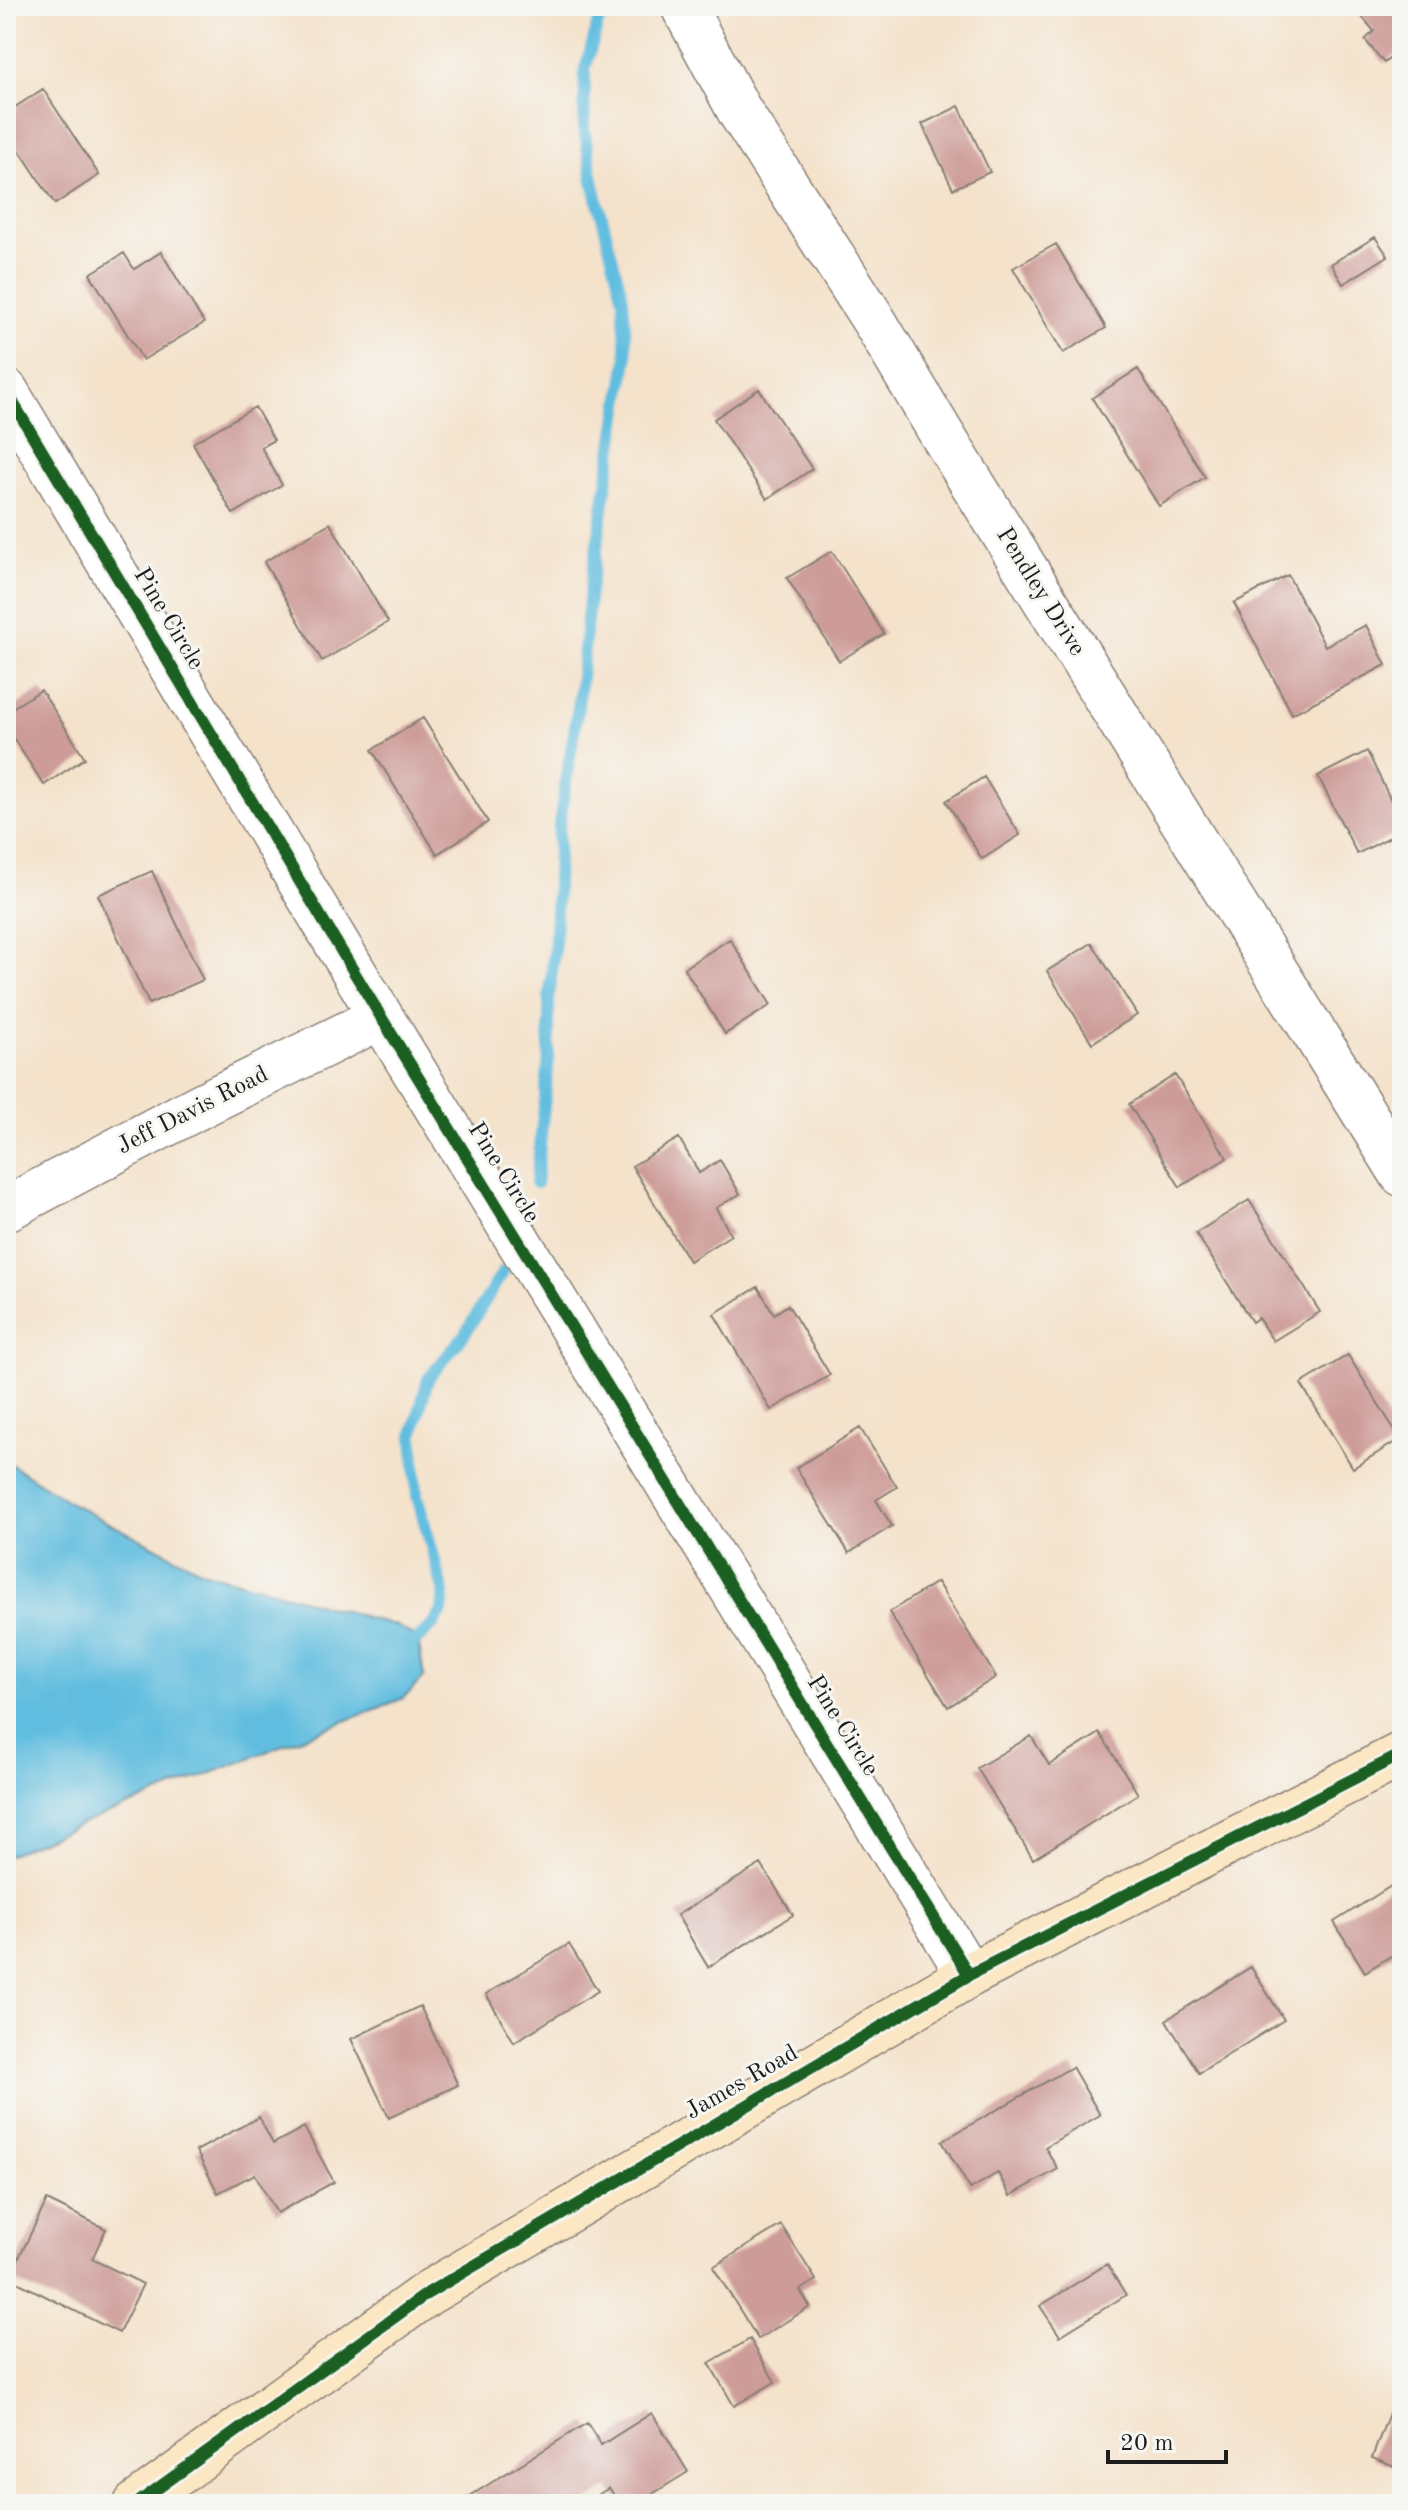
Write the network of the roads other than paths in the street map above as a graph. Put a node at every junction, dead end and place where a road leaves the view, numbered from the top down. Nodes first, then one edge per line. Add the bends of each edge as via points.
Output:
1 (683, 6) edge
2 (6, 391) edge
3 (381, 1017) junction
4 (1402, 1174) edge
5 (6, 1209) edge
6 (1402, 1754) edge
7 (969, 1975) junction
8 (136, 2504) edge

1 - 4 street, Pendley Drive via 740,112
2 - 3 street, Pine Circle
3 - 5 street, Jeff Davis Road
3 - 7 street, Pine Circle
6 - 7 street, James Road
7 - 8 street, James Road via 428,2293

